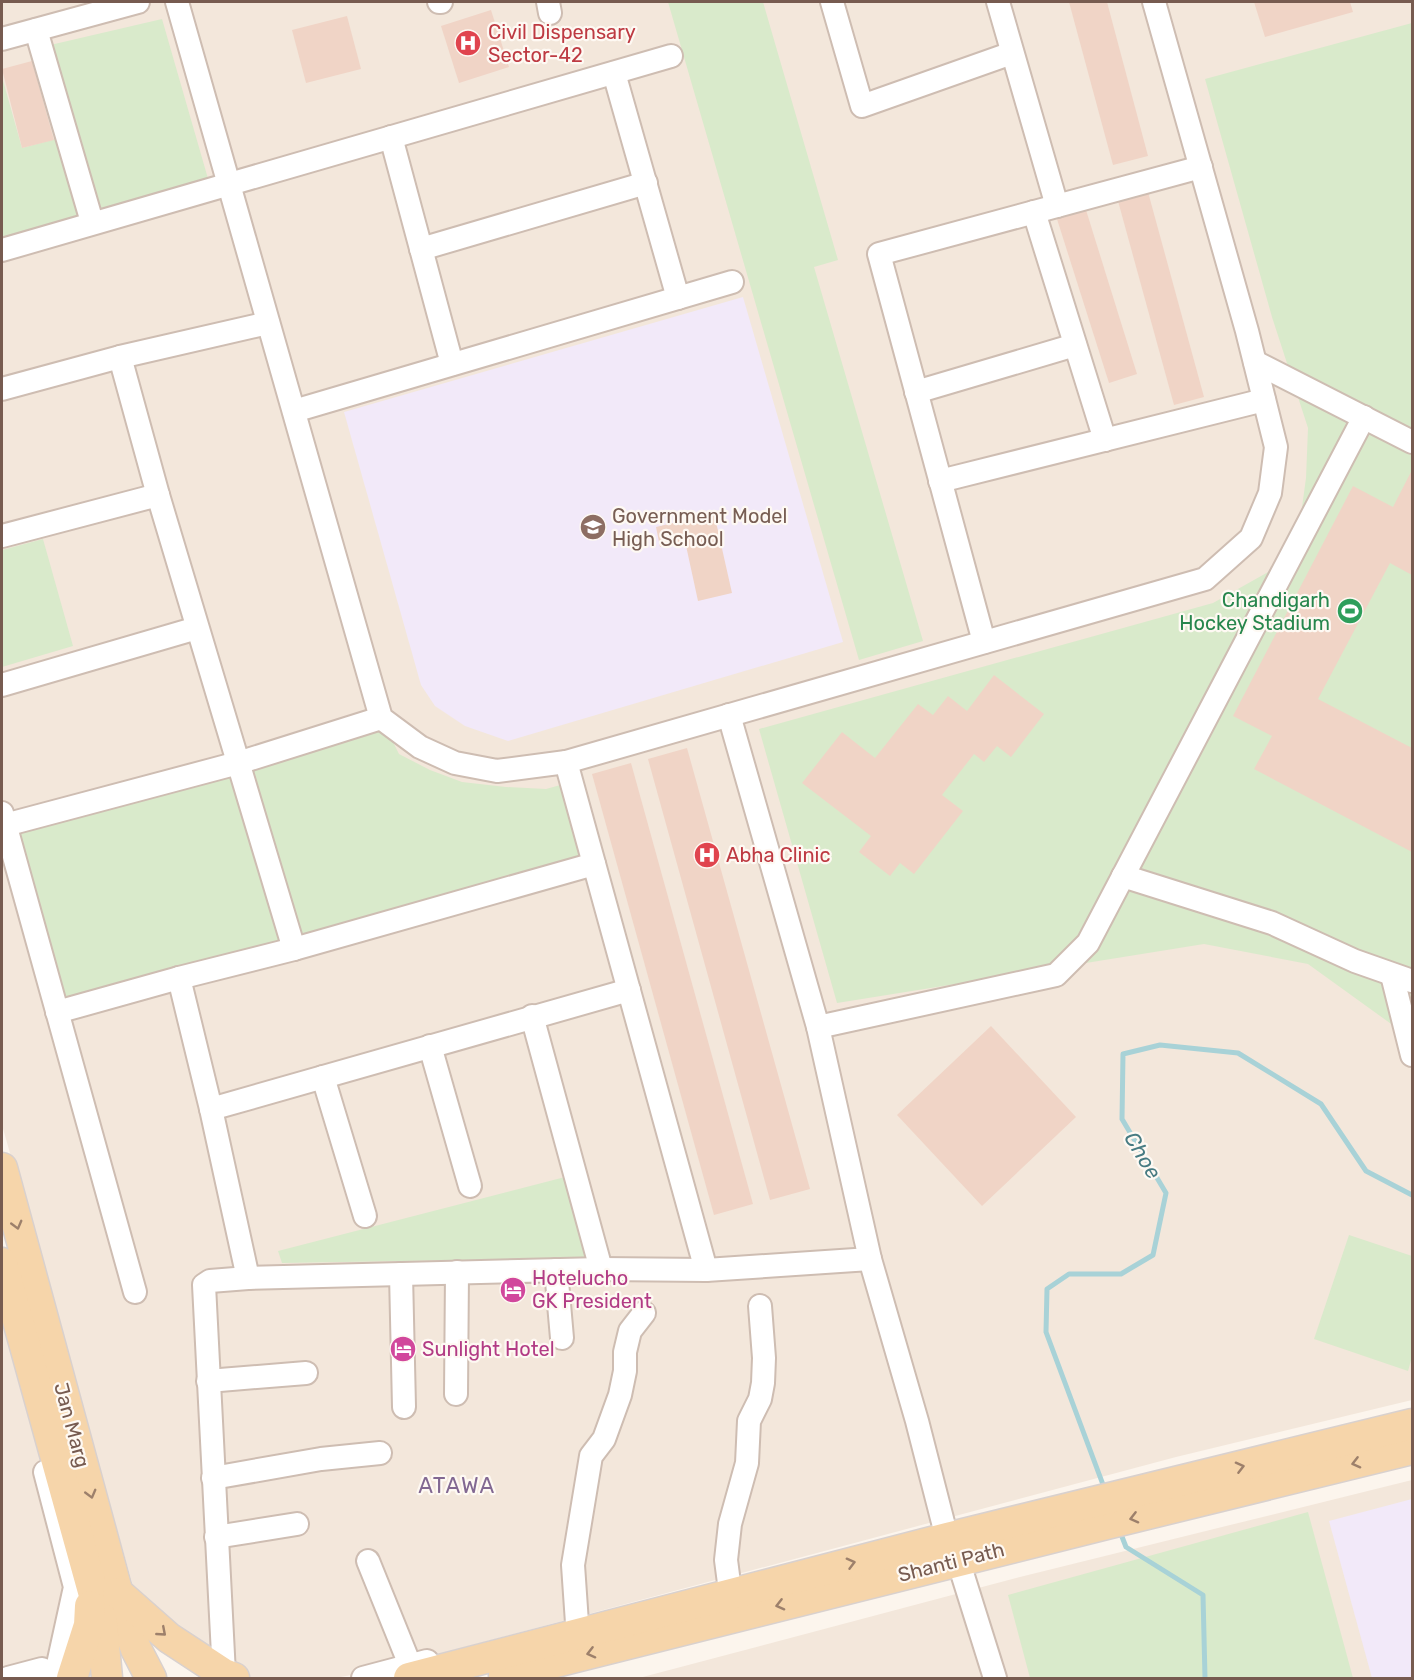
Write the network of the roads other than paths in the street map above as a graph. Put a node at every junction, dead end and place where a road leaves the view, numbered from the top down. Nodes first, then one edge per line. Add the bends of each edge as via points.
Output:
1 (138, 2) edge
2 (177, 2) edge
3 (832, 2) edge
4 (998, 2) edge
5 (1154, 2) edge
6 (36, 30) junction
7 (2, 39) edge
8 (1012, 53) junction
9 (671, 56) dead end
10 (614, 73) junction
11 (392, 137) junction
12 (1201, 167) junction
13 (646, 183) junction
14 (229, 184) junction
15 (1057, 206) junction
16 (1034, 212) junction
17 (92, 222) junction
18 (2, 249) edge
19 (421, 249) junction
20 (732, 282) dead end
21 (678, 298) junction
22 (268, 323) junction
23 (1075, 345) junction
24 (120, 357) junction
25 (1255, 362) junction
26 (452, 364) junction
27 (2, 389) edge
28 (916, 392) junction
29 (1264, 400) junction
30 (294, 411) junction
31 (1364, 417) junction
32 (1105, 440) junction
33 (1413, 442) edge
34 (940, 481) junction
35 (158, 495) junction
36 (2, 536) edge
37 (197, 628) junction
38 (984, 642) junction
39 (2, 685) edge
40 (729, 715) junction
41 (381, 718) junction
42 (566, 762) junction
43 (238, 763) junction
44 (3, 819) edge
45 (594, 864) junction
46 (1123, 876) junction
47 (294, 949) junction
48 (178, 978) junction
49 (1402, 978) edge
50 (629, 990) junction
51 (57, 1012) junction
52 (532, 1017) junction
53 (818, 1027) junction
54 (430, 1046) junction
55 (1413, 1055) edge
56 (323, 1077) junction
57 (211, 1109) junction
58 (2, 1168) edge
59 (470, 1186) dead end
60 (365, 1215) dead end
61 (870, 1259) junction
62 (2, 1263) edge
63 (601, 1269) junction
64 (556, 1270) junction
65 (706, 1270) junction
66 (457, 1272) junction
67 (401, 1274) junction
68 (248, 1278) junction
69 (135, 1292) dead end
70 (760, 1306) dead end
71 (2, 1309) edge
72 (644, 1313) dead end
73 (562, 1338) dead end
74 (306, 1373) dead end
75 (208, 1381) junction
76 (456, 1394) dead end
77 (404, 1407) dead end
78 (1413, 1425) edge
79 (1413, 1449) edge
80 (380, 1453) dead end
81 (213, 1478) junction
82 (1187, 1493) junction
83 (297, 1524) dead end
84 (216, 1537) junction
85 (953, 1549) junction
86 (368, 1561) dead end
87 (822, 1571) junction
88 (729, 1583) junction
89 (105, 1590) junction
90 (577, 1623) junction
91 (409, 1672) edge
92 (49, 1674) edge
93 (229, 1676) edge
94 (8, 1678) edge
95 (72, 1678) edge
96 (107, 1678) edge
97 (151, 1678) edge
98 (363, 1678) edge
99 (491, 1678) edge
100 (995, 1678) edge

1 - 6 street
2 - 14 street
3 - 8 street via 862,106
4 - 8 street
5 - 12 street
6 - 7 street
6 - 17 street
8 - 15 street
9 - 10 street
10 - 11 street
10 - 13 street
11 - 14 street
11 - 19 street
12 - 15 street
12 - 25 street
13 - 19 street
13 - 21 street
14 - 17 street
14 - 22 street
15 - 16 street
16 - 23 street
16 - 28 street via 879,254
17 - 18 street
19 - 26 street
20 - 21 street
21 - 26 street
22 - 24 street
22 - 30 street
23 - 28 street
23 - 32 street
24 - 27 street
24 - 35 street
25 - 29 street
25 - 31 street
26 - 30 street
28 - 34 street
29 - 32 street
29 - 38 street via 1276,447 1270,493 1251,538 1205,579
30 - 41 street
31 - 33 street
31 - 46 street
32 - 34 street
34 - 38 street
35 - 36 street
35 - 37 street
37 - 39 street
37 - 43 street
38 - 40 street
40 - 42 street
40 - 53 street
41 - 42 street via 420,747 455,763 497,771
41 - 43 street
42 - 45 street
43 - 44 street
43 - 47 street
44 - 51 street
45 - 47 street
45 - 50 street
46 - 49 street via 1272,923
46 - 53 street via 1088,943 1056,975
47 - 48 street
48 - 51 street
48 - 57 street
49 - 55 street
50 - 52 street
50 - 65 street
51 - 69 street
52 - 54 street
52 - 63 street
53 - 61 street
54 - 56 street
54 - 59 street
56 - 57 street
56 - 60 street
57 - 68 street
58 -> 89 main road, Jan Marg
61 - 65 street
61 - 85 street
62 - 89 main road, Jan Marg
63 - 64 street
63 - 65 street
64 - 66 street
64 - 73 street
66 - 67 street
66 - 76 street
67 - 68 street
67 - 77 street
68 - 75 street via 210,1281 204,1285
70 - 88 street via 763,1383 749,1421 747,1463 730,1524 726,1560
71 - 92 street via 75,1587
72 - 90 street via 630,1331 620,1395 604,1439 591,1456 573,1565
74 - 75 street
75 - 81 street
82 -> 78 main road, Shanti Path
79 -> 82 main road, Shanti Path
80 - 81 street
81 - 84 street
82 - 85 main road, Shanti Path
83 - 84 street
84 - 93 street
87 -> 85 main road, Shanti Path
85 -> 99 main road, Shanti Path
85 - 100 street
86 - 91 street
87 - 88 street via 797,1567
87 - 91 main road, Shanti Path
88 - 90 street
89 -> 93 main road
89 - 95 main road
89 - 96 main road, Jan Marg via 102,1624
89 - 97 main road, Jan Marg
90 - 91 street
91 - 98 street
92 - 94 street

